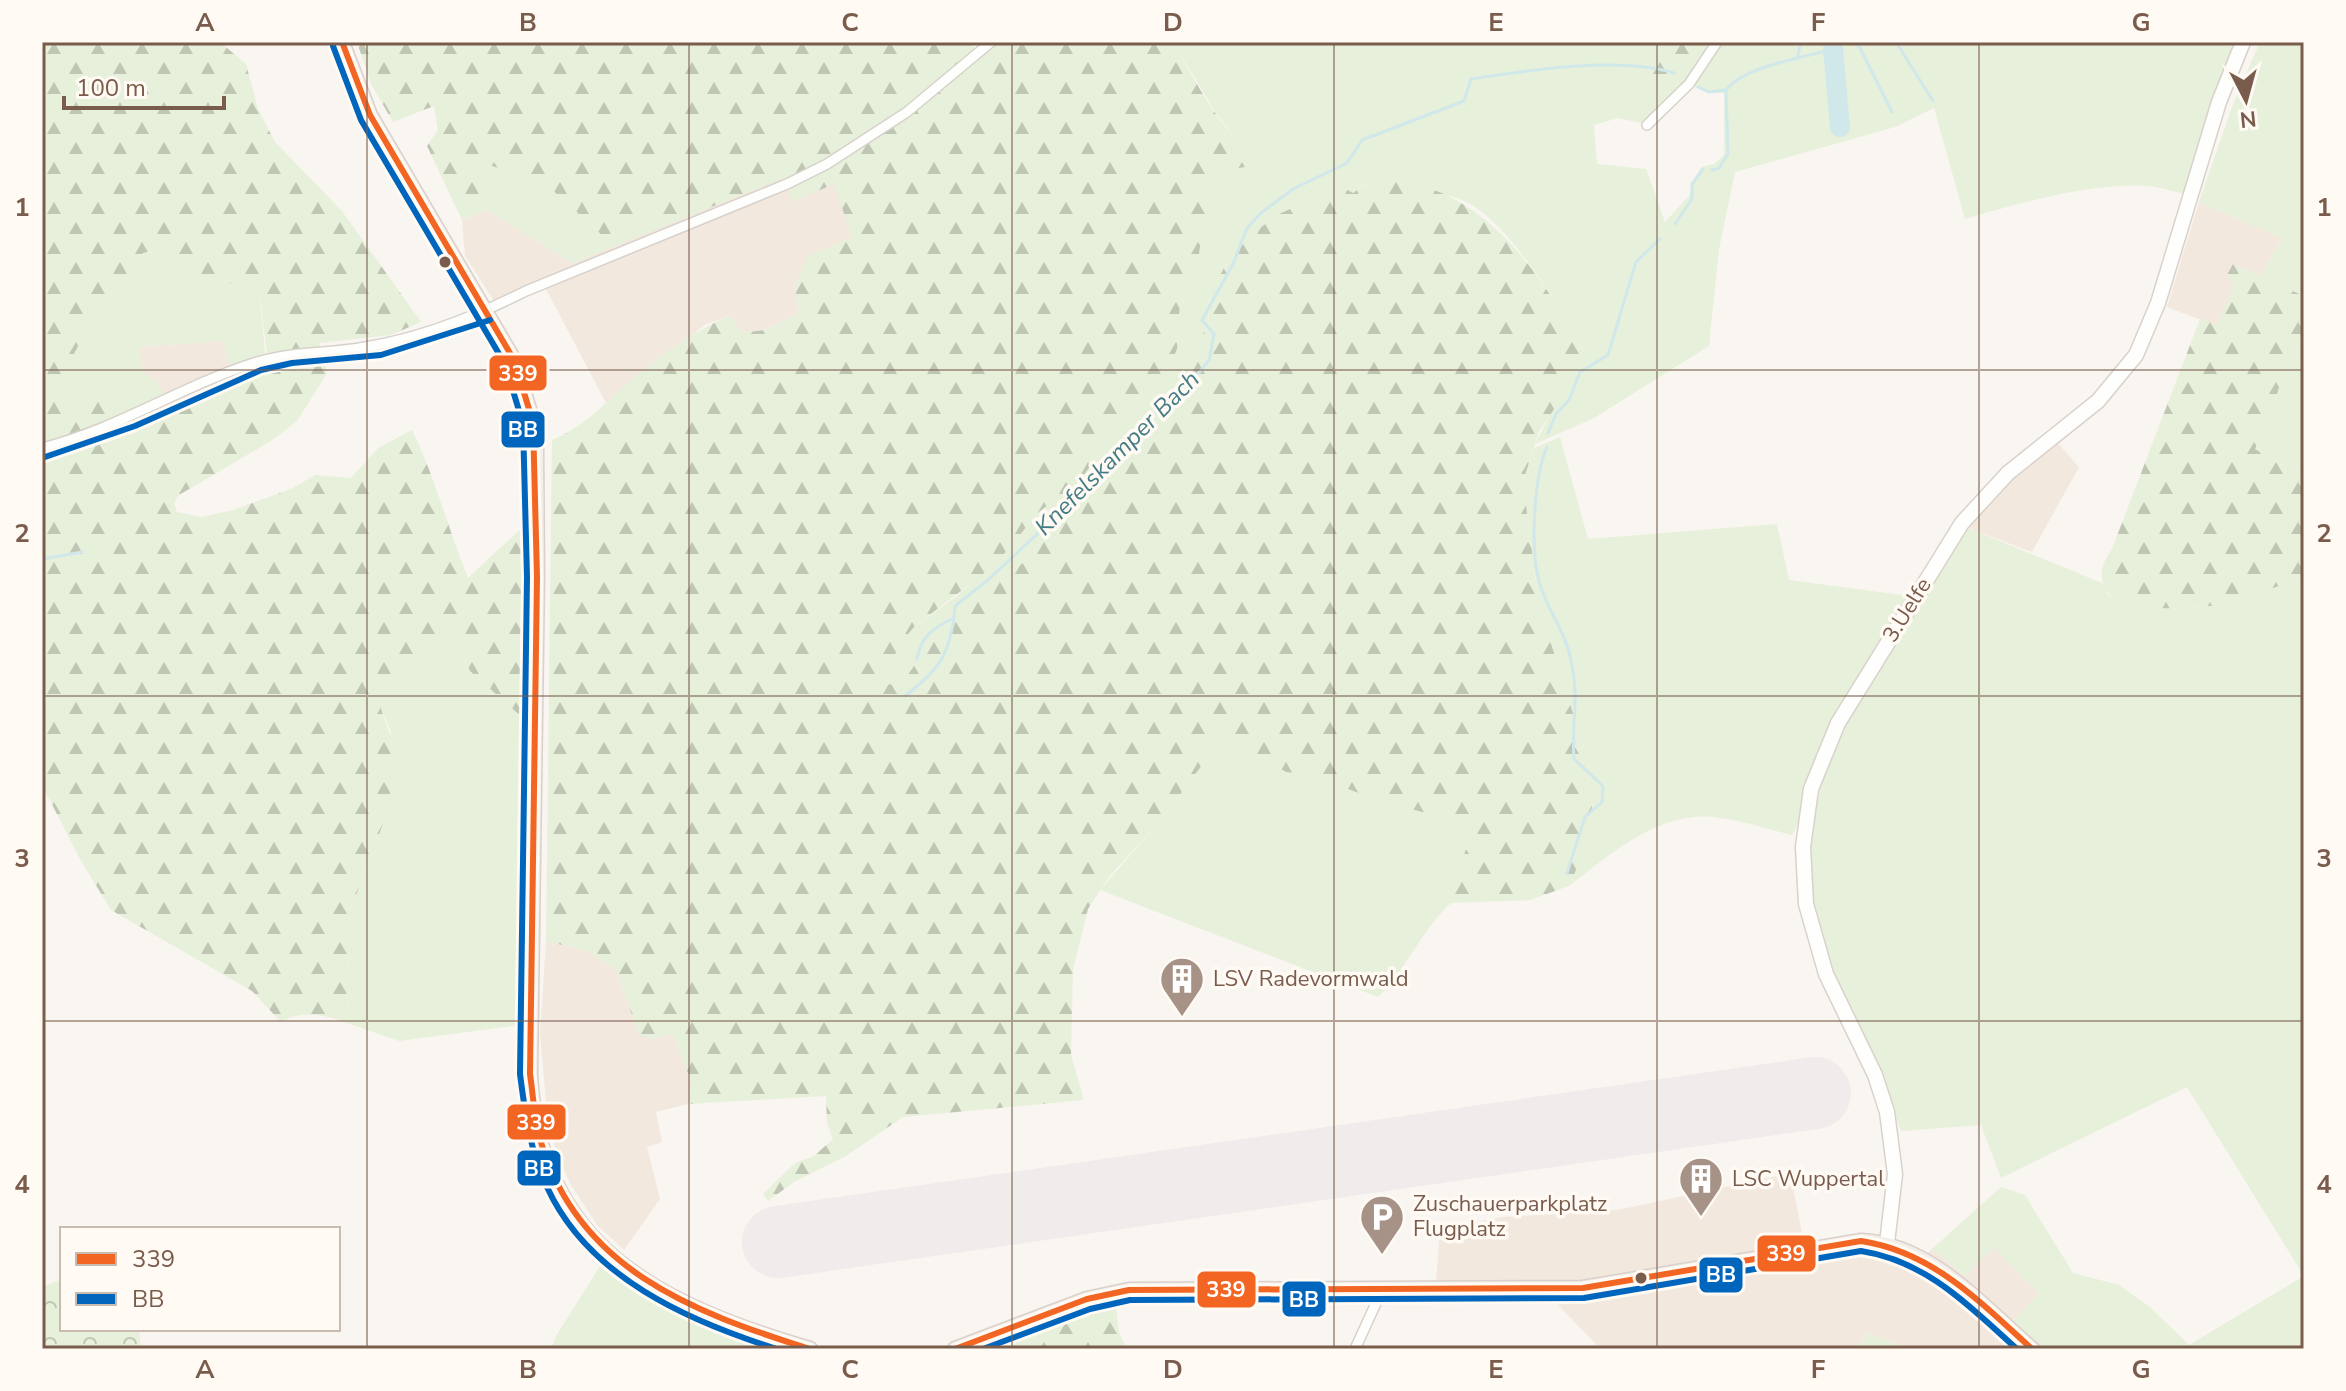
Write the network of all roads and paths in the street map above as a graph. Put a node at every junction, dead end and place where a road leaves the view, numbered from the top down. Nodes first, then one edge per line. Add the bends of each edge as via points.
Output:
1 (342, 42) edge
2 (991, 42) edge
3 (1717, 42) edge
4 (2243, 42) edge
5 (1647, 125) dead end
6 (487, 310) junction
7 (42, 448) edge
8 (1887, 1243) junction
9 (1383, 1288) junction
10 (807, 1348) edge
11 (955, 1349) edge
12 (1355, 1349) edge
13 (2032, 1349) edge

1 - 6 main road via 370,115
2 - 6 street via 931,94 809,174
3 - 5 street via 1689,84
4 - 8 street, 3.Uelfe via 2136,355 2098,401 2008,473 1962,523 1838,723 1811,789 1803,847 1806,904 1826,974 1887,1112 1895,1174
6 - 7 street via 379,345 258,361 131,417
6 - 10 main road via 521,376 536,445 530,1074 543,1155 578,1221 618,1264 692,1305
8 - 9 main road via 1847,1242 1610,1285 1538,1290
8 - 13 main road via 1921,1256
9 - 11 main road via 1111,1293
9 - 12 street

